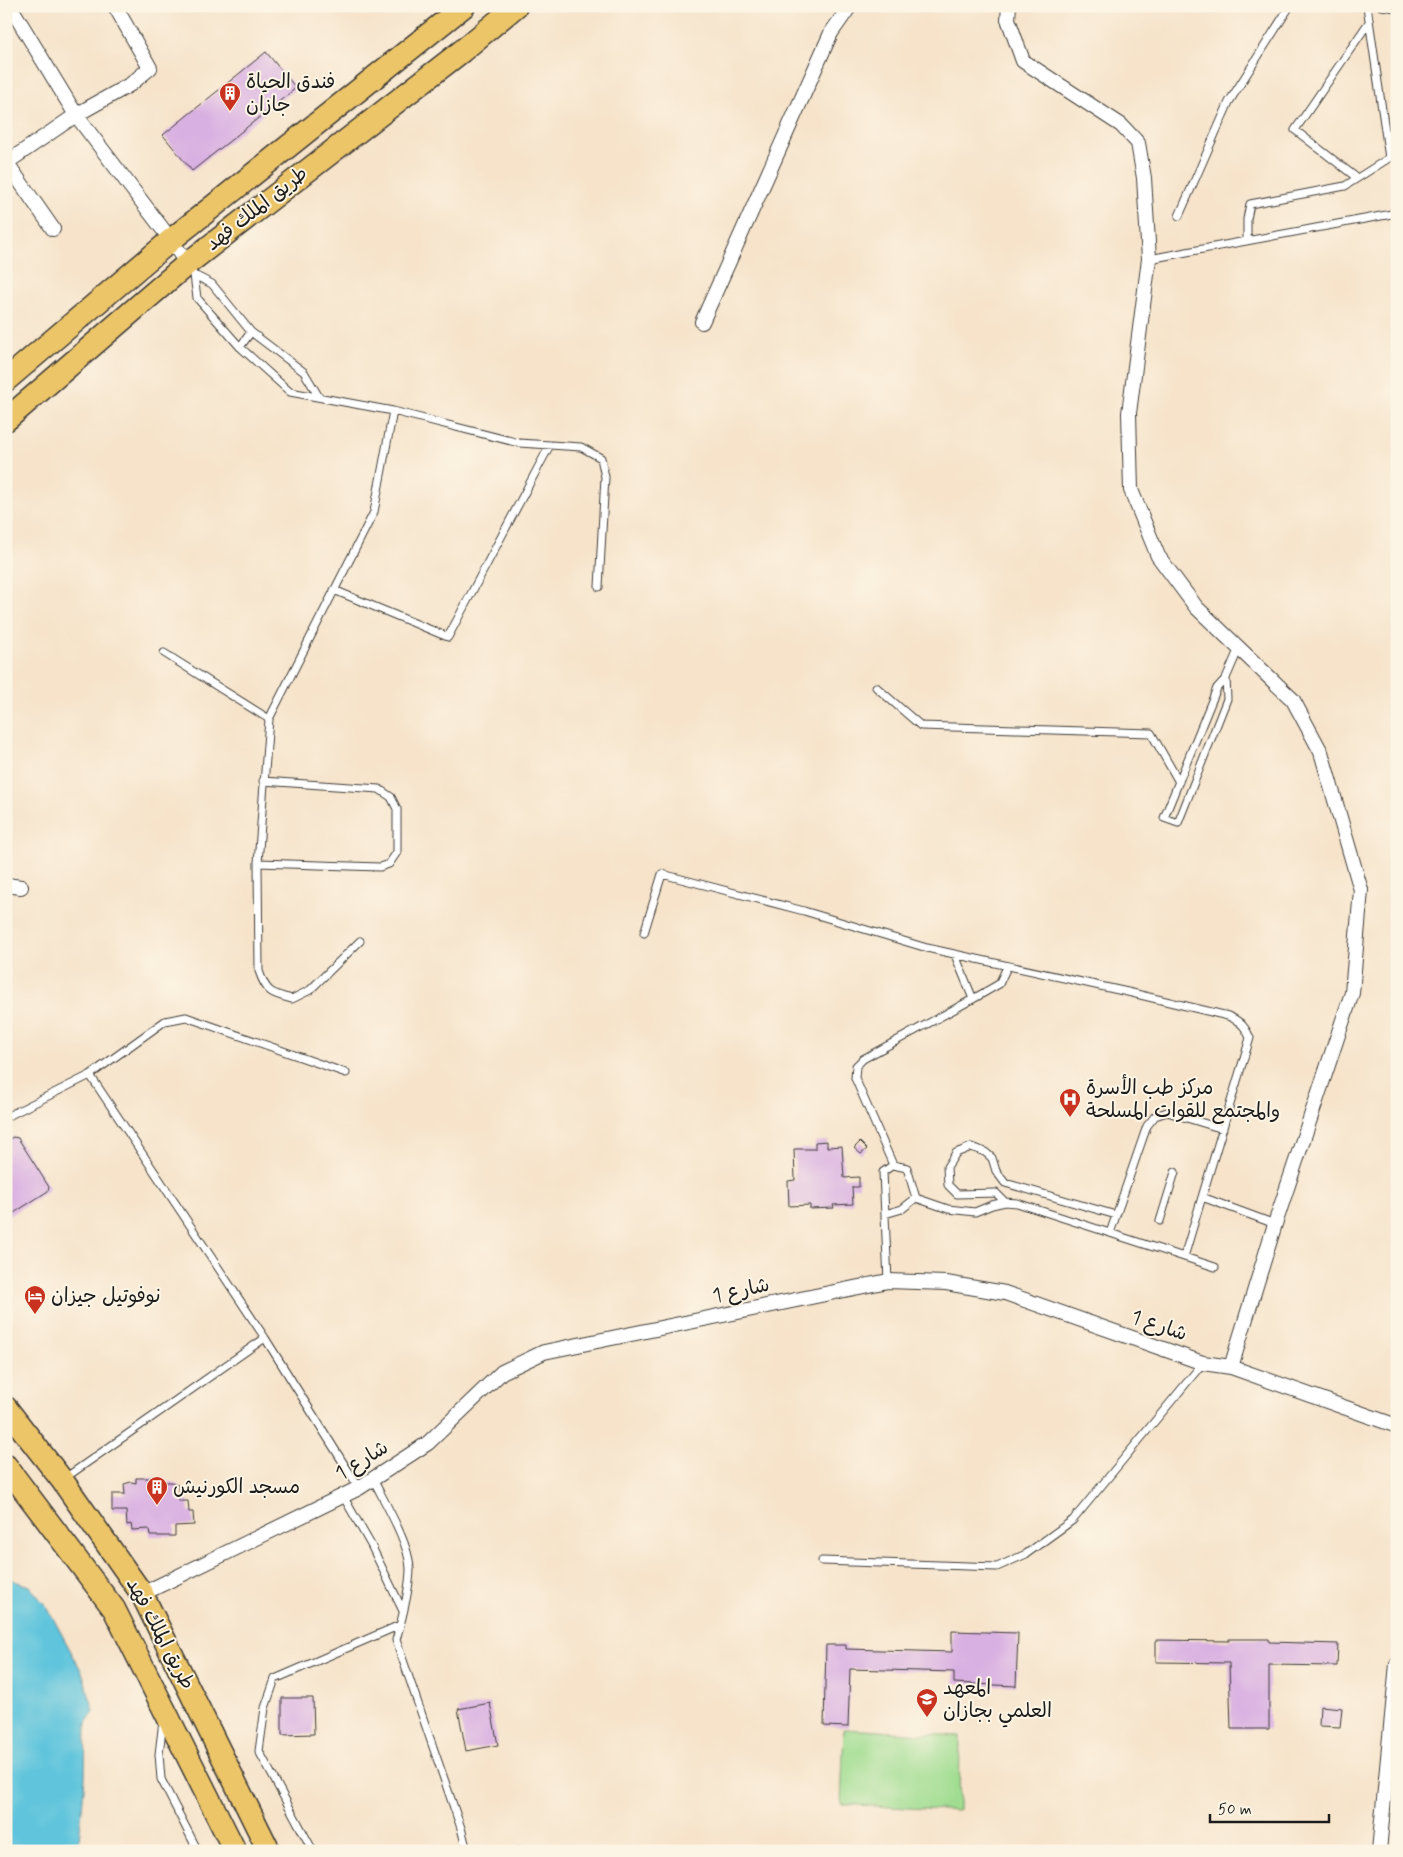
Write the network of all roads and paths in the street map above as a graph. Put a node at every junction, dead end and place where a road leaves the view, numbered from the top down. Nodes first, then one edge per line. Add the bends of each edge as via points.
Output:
1 (10, 6) edge
2 (115, 6) edge
3 (464, 6) edge
4 (516, 6) edge
5 (850, 6) edge
6 (1010, 6) edge
7 (1290, 6) edge
8 (1367, 6) edge
9 (1381, 6) edge
10 (1397, 8) edge
11 (1370, 22) junction
12 (76, 115) junction
13 (6, 163) edge
14 (1357, 178) junction
15 (1397, 213) edge
16 (1180, 216) dead end
17 (53, 229) dead end
18 (172, 240) junction
19 (1247, 241) junction
20 (1149, 260) junction
21 (190, 269) junction
22 (702, 322) dead end
23 (251, 332) junction
24 (240, 347) junction
25 (6, 380) edge
26 (319, 397) junction
27 (393, 411) junction
28 (6, 420) edge
29 (550, 445) junction
30 (599, 587) dead end
31 (334, 590) junction
32 (1239, 648) junction
33 (164, 654) dead end
34 (1226, 678) junction
35 (876, 687) dead end
36 (268, 719) junction
37 (263, 781) junction
38 (1179, 782) junction
39 (258, 863) junction
40 (6, 885) edge
41 (21, 887) dead end
42 (644, 933) dead end
43 (360, 941) dead end
44 (955, 955) junction
45 (1007, 967) junction
46 (972, 999) junction
47 (346, 1073) dead end
48 (90, 1075) junction
49 (6, 1117) edge
50 (1223, 1129) junction
51 (893, 1165) junction
52 (1175, 1172) dead end
53 (1202, 1197) junction
54 (916, 1198) junction
55 (1005, 1202) junction
56 (885, 1214) junction
57 (1116, 1215) junction
58 (1160, 1221) dead end
59 (1275, 1224) junction
60 (1110, 1233) junction
61 (1184, 1257) junction
62 (1216, 1267) dead end
63 (888, 1281) junction
64 (265, 1338) junction
65 (1204, 1362) junction
66 (1231, 1368) junction
67 (6, 1408) edge
68 (1397, 1426) edge
69 (6, 1466) edge
70 (373, 1479) junction
71 (62, 1480) junction
72 (359, 1488) junction
73 (343, 1496) junction
74 (822, 1561) dead end
75 (142, 1594) junction
76 (114, 1608) junction
77 (403, 1611) junction
78 (400, 1625) junction
79 (1397, 1664) edge
80 (165, 1711) junction
81 (198, 1851) edge
82 (236, 1851) edge
83 (269, 1851) edge
84 (313, 1851) edge
85 (466, 1851) edge
86 (1379, 1851) edge

1 - 12 street
2 - 12 street via 150,68 131,84
3 - 18 main road, طريق الملك فهد
4 - 21 main road, طريق الملك فهد
5 - 22 street via 831,33
6 - 20 street via 1008,19 1024,61 1121,125 1138,143 1144,178
7 - 16 lane via 1229,102
8 - 11 lane
9 - 10 lane
11 - 14 lane via 1389,158
11 - 14 lane via 1295,130
12 - 13 street
12 - 18 street
13 - 17 street
14 - 19 lane via 1345,186 1250,204
15 - 19 lane
18 - 21 street
18 - 25 main road, طريق الملك فهد
19 - 20 lane
20 - 32 street via 1129,413 1132,490 1158,556 1196,607
21 - 23 lane via 212,284
21 - 24 lane via 198,298
21 - 28 main road, طريق الملك فهد
23 - 24 lane
23 - 26 lane via 304,372
24 - 26 lane via 290,392
26 - 27 lane
27 - 29 lane via 519,443
27 - 31 lane via 374,512
29 - 30 lane via 581,447 601,458 605,476
29 - 31 lane via 448,637
31 - 36 lane
32 - 34 lane
32 - 59 street via 1292,700 1321,752 1361,890 1352,993
33 - 36 lane
34 - 38 lane via 1217,688
34 - 38 lane via 1227,699 1178,823 1164,818
35 - 38 lane via 921,726 1151,733
36 - 37 lane
37 - 39 lane
37 - 39 lane via 380,789 391,797 397,809 397,852 389,864 380,867
39 - 43 lane via 259,971 264,986 292,999 310,990
40 - 41 street
42 - 44 lane via 662,874
44 - 45 lane
44 - 46 lane
45 - 46 lane via 999,984
45 - 50 lane via 1239,1020 1250,1038
46 - 51 lane via 856,1066 855,1078
47 - 48 lane via 186,1017 166,1021
48 - 49 lane
48 - 64 lane
50 - 53 lane
50 - 57 lane via 1167,1112 1155,1116 1147,1126
51 - 54 lane via 907,1168
51 - 56 lane via 883,1172
52 - 58 lane
53 - 59 lane
53 - 61 lane
54 - 55 lane via 948,1209 975,1212
54 - 56 lane via 902,1209
55 - 57 lane via 996,1192 957,1194 948,1185 947,1167 956,1153 971,1147 985,1152 992,1158 1005,1183
55 - 60 lane
56 - 63 lane
57 - 60 lane
59 - 66 street
60 - 61 lane
61 - 62 lane
63 - 65 street, شارع 1 via 946,1283 1005,1294
63 - 70 street, شارع 1 via 544,1352 502,1372 428,1442
64 - 71 lane
64 - 72 lane
65 - 66 street, شارع 1
65 - 74 lane via 1073,1520 1026,1554 997,1567
66 - 68 street, شارع 1
67 - 71 main road, طريق الملك فهد
69 - 76 main road, طريق الملك فهد
70 - 72 street, شارع 1
70 - 77 lane via 405,1544 410,1568
71 - 75 main road, طريق الملك فهد
72 - 73 street, شارع 1
73 - 75 street, شارع 1
73 - 77 lane
75 - 76 main road
75 - 83 main road, طريق الملك فهد
76 - 80 main road, طريق الملك فهد
77 - 78 lane
78 - 84 lane via 275,1679 265,1708 259,1751
78 - 85 lane via 396,1640 462,1828
79 - 86 street
80 - 81 lane via 159,1754 162,1779
80 - 82 main road, طريق الملك فهد

